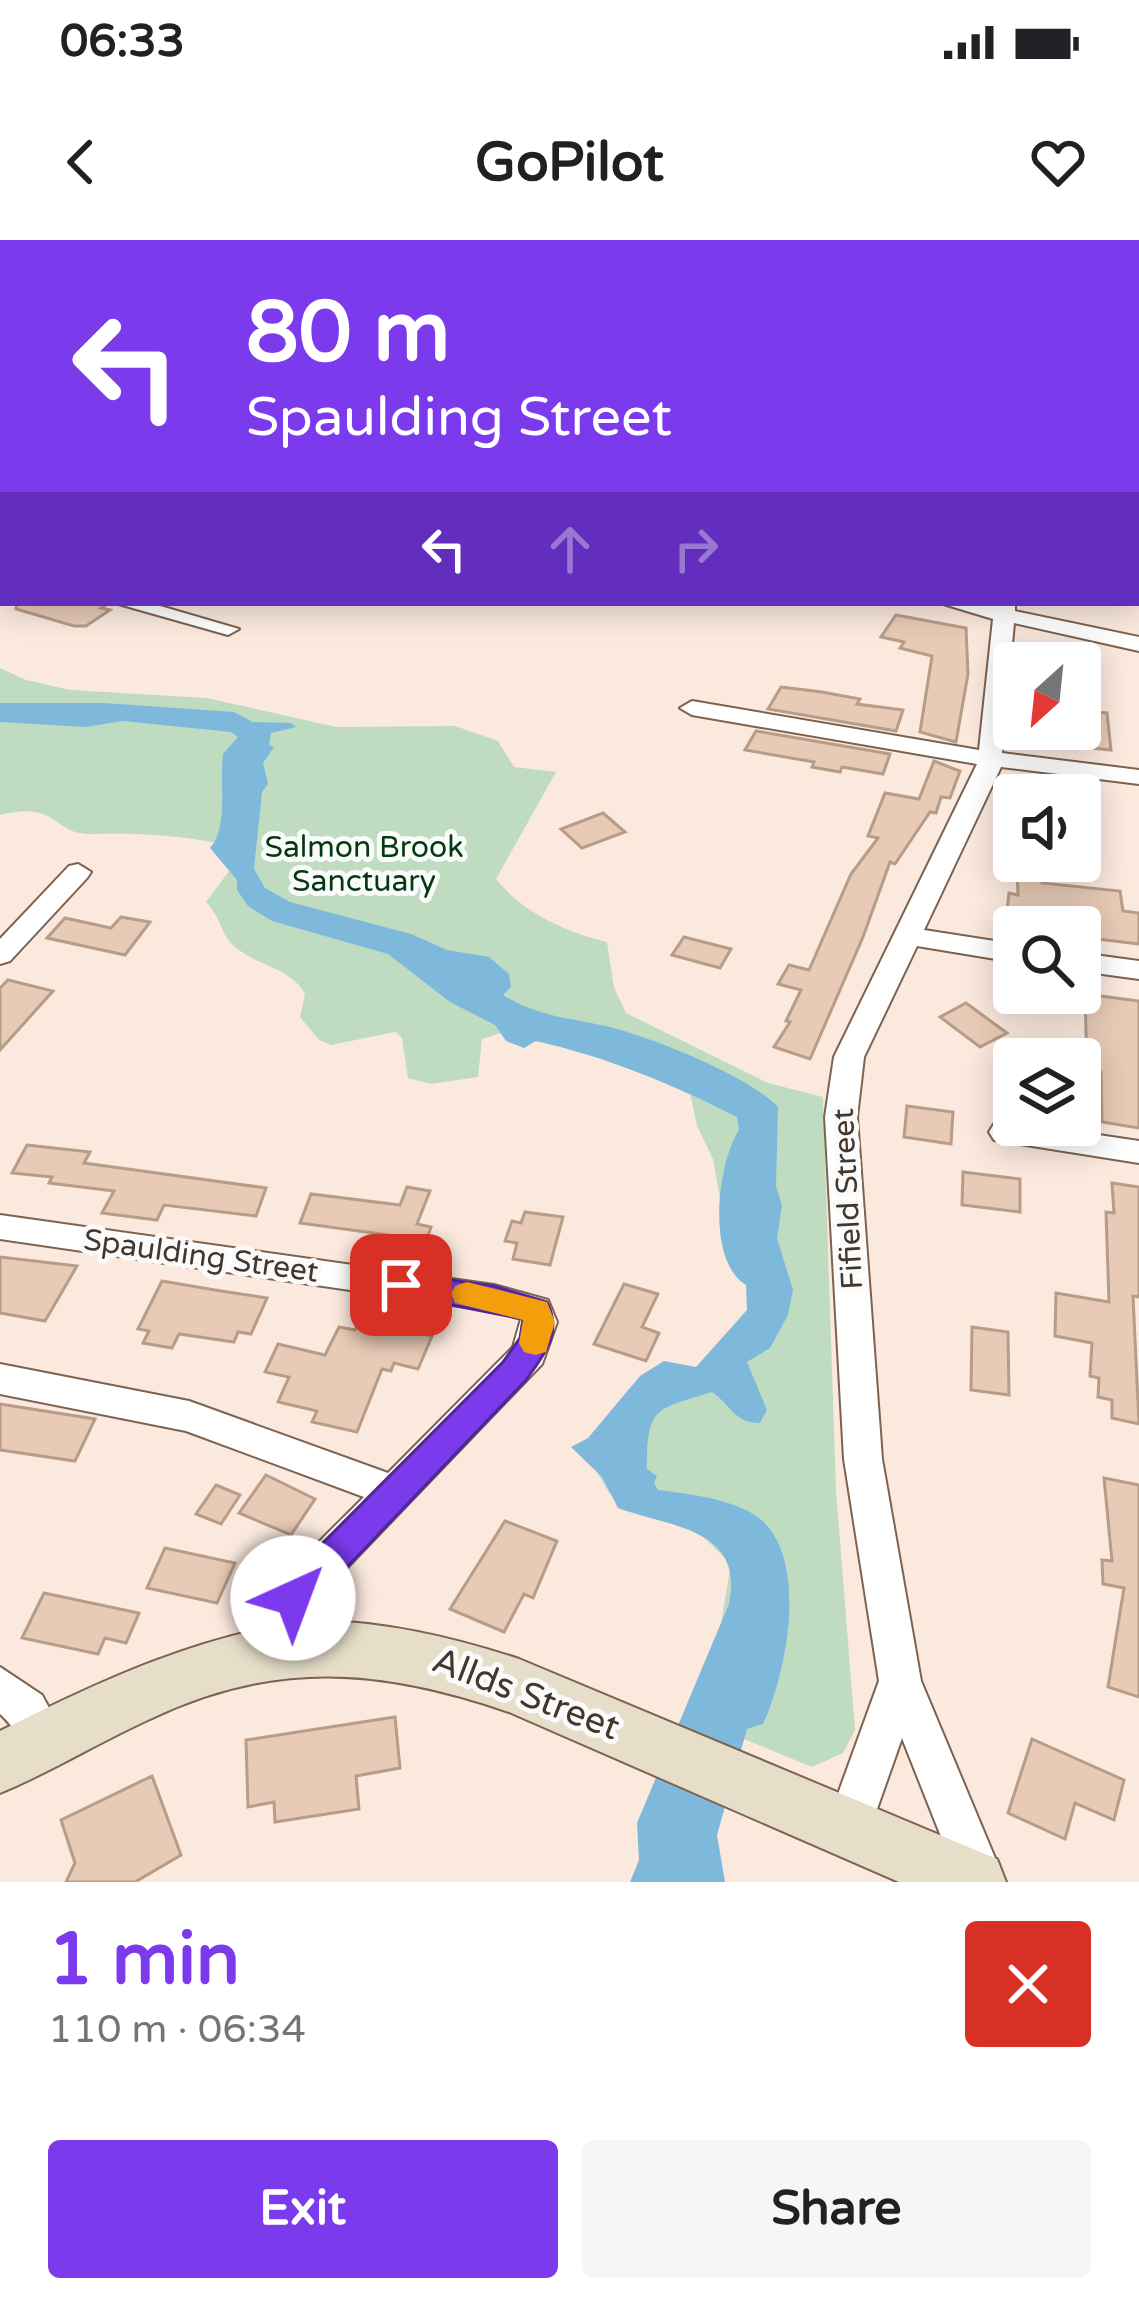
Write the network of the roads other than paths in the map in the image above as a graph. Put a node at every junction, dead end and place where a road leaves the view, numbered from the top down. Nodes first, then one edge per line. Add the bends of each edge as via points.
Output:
1 (137, 606) edge
2 (1005, 609) edge
3 (228, 629) dead end
4 (1139, 644) edge
5 (692, 708) dead end
6 (990, 759) junction
7 (1139, 777) edge
8 (78, 872) dead end
9 (908, 936) junction
10 (993, 950) edge
11 (0, 955) edge
12 (1101, 965) edge
13 (1139, 970) edge
14 (1099, 1146) edge
15 (1139, 1152) edge
16 (0, 1227) edge
17 (0, 1379) edge
18 (394, 1492) junction
19 (276, 1648) junction
20 (900, 1681) junction
21 (0, 1687) edge
22 (22, 1751) edge
23 (828, 1818) junction
24 (978, 1882) edge

1 - 3 street
2 - 4 street
2 - 6 street, Fifield Street
5 - 6 street
6 - 7 street
6 - 9 street, Fifield Street
8 - 11 street
9 - 10 street
9 - 20 street, Fifield Street via 849,1057 841,1117 862,1459
12 - 13 street
14 - 15 street
16 - 18 street, Spaulding Street via 536,1310 529,1354
17 - 18 street via 189,1416
18 - 19 street, Spaulding Street via 290,1602
19 - 22 street, Allds Street via 201,1669
19 - 23 street, Allds Street via 355,1644 430,1655
20 - 23 street, Fifield Street
20 - 24 street, Fifield Street
21 - 22 street via 27,1709
23 - 24 street, Allds Street

